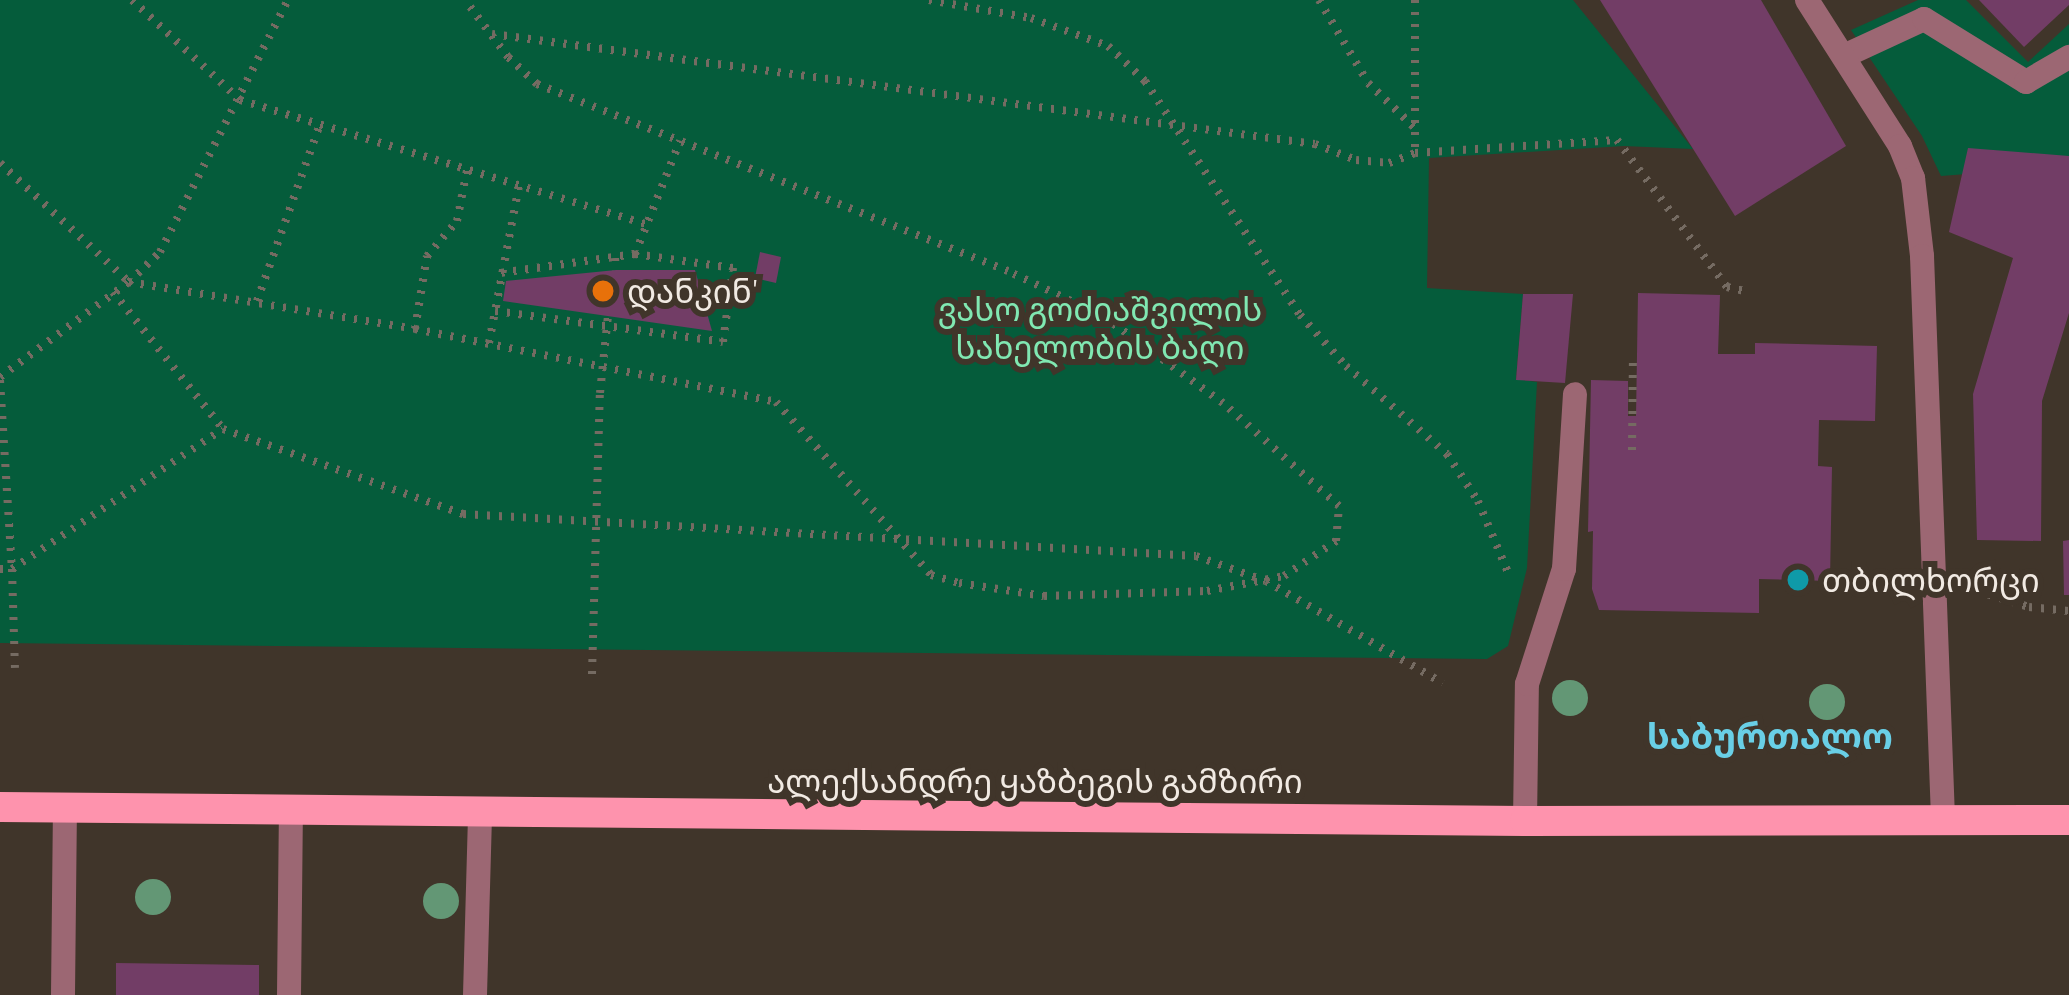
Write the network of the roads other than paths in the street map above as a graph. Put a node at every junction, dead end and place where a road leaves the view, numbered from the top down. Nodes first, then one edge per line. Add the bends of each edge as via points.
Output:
1 (1807, 0) edge
2 (1844, 56) junction
3 (2069, 57) edge
4 (1575, 394) dead end
5 (0, 807) edge
6 (65, 808) junction
7 (291, 809) junction
8 (480, 813) junction
9 (1943, 819) junction
10 (2069, 820) edge
11 (1526, 821) junction
12 (63, 995) edge
13 (289, 995) edge
14 (475, 995) edge

1 - 2 street
2 - 3 street via 1924,19 2026,82
2 - 9 street via 1913,178
4 - 11 street via 1564,568 1527,684
5 - 6 main road, ალექსანდრე ყაზბეგის გამზირი
6 - 7 main road, ალექსანდრე ყაზბეგის გამზირი
6 - 12 street
7 - 8 main road, ალექსანდრე ყაზბეგის გამზირი
7 - 13 street
8 - 11 main road, ალექსანდრე ყაზბეგის გამზირი
8 - 14 street
9 - 10 main road, ალექსანდრე ყაზბეგის გამზირი
9 - 11 main road, ალექსანდრე ყაზბეგის გამზირი

